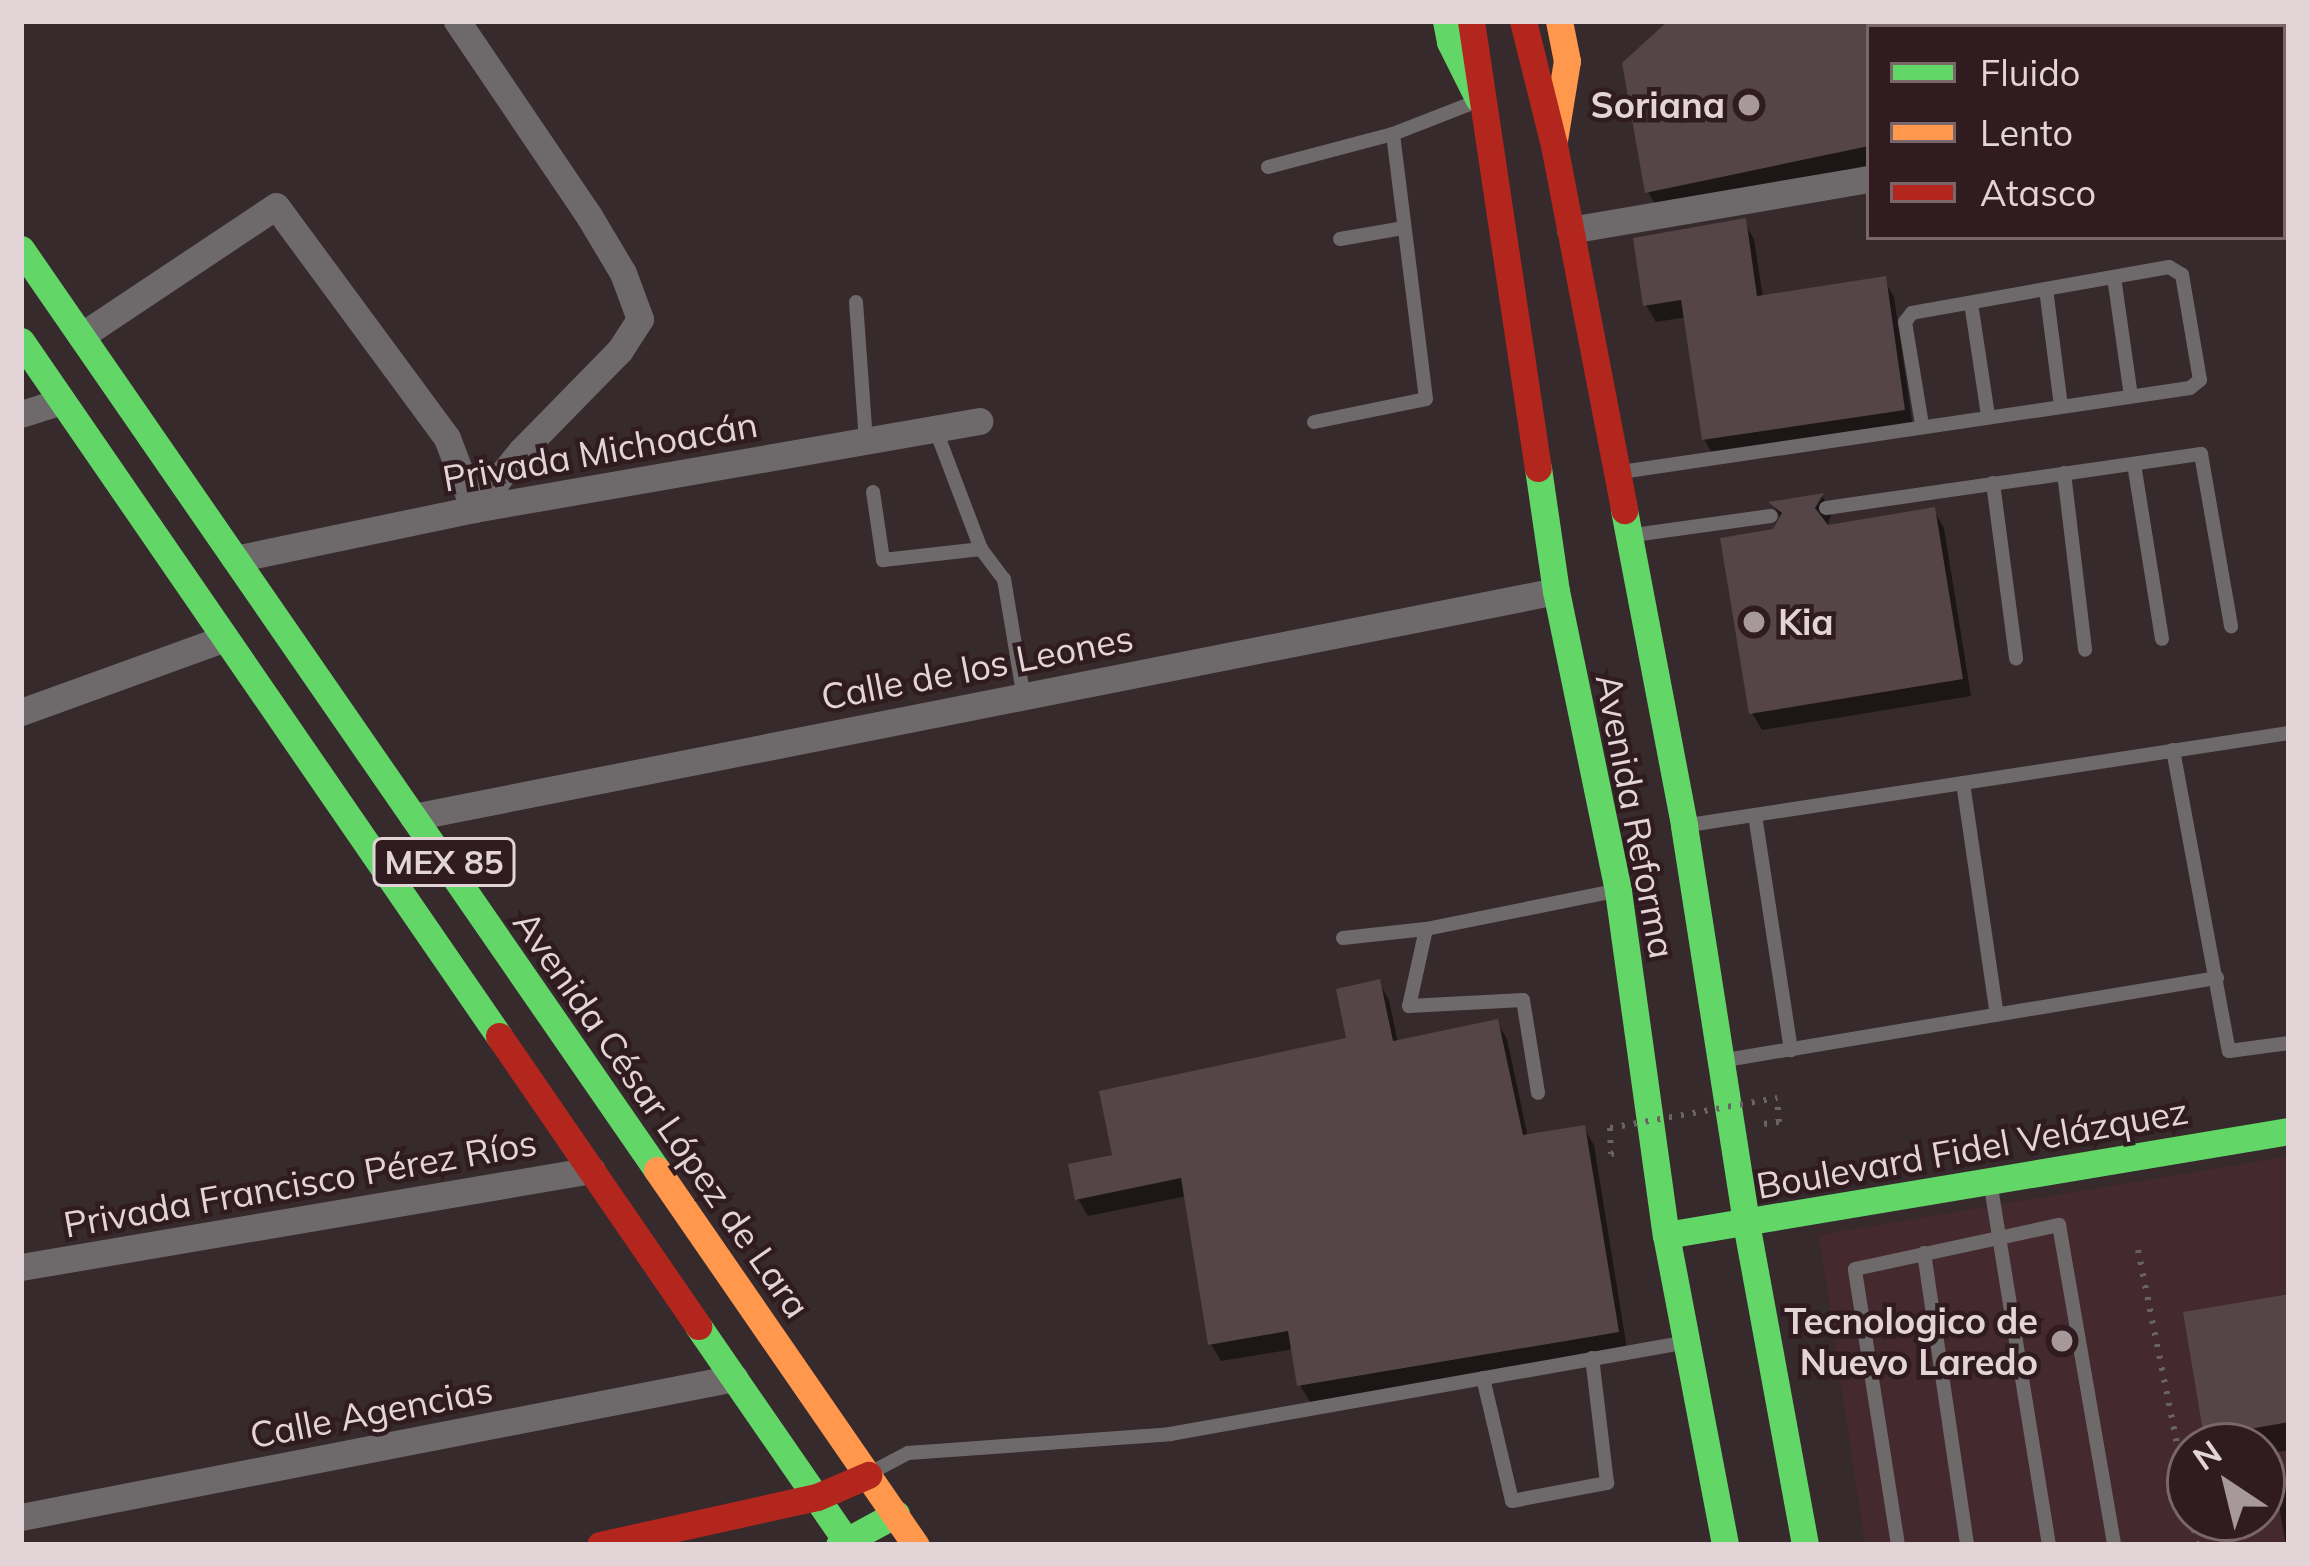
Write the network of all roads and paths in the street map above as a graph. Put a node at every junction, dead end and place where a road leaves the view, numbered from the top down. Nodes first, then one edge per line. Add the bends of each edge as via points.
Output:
1 (457, 21) edge
2 (1446, 21) edge
3 (1471, 21) edge
4 (1522, 21) edge
5 (1559, 21) edge
6 (1479, 100) junction
7 (1393, 134) junction
8 (1553, 146) junction
9 (1268, 167) dead end
10 (1866, 180) edge
11 (1405, 228) junction
12 (1570, 230) junction
13 (1340, 239) dead end
14 (21, 249) edge
15 (2114, 278) junction
16 (2046, 290) junction
17 (856, 302) dead end
18 (1971, 303) junction
19 (81, 336) junction
20 (21, 341) edge
21 (2131, 396) junction
22 (62, 400) junction
23 (2061, 406) junction
24 (21, 414) edge
25 (1988, 416) junction
26 (979, 421) dead end
27 (1314, 422) dead end
28 (1922, 425) junction
29 (935, 428) junction
30 (866, 441) junction
31 (2134, 464) junction
32 (1616, 472) junction
33 (2064, 473) junction
34 (1993, 483) junction
35 (873, 492) dead end
36 (1826, 508) dead end
37 (473, 509) junction
38 (1771, 516) dead end
39 (1628, 536) junction
40 (982, 549) junction
41 (235, 559) junction
42 (1556, 591) junction
43 (2230, 626) dead end
44 (225, 638) junction
45 (2162, 639) dead end
46 (2085, 650) dead end
47 (2017, 658) dead end
48 (1023, 693) junction
49 (21, 712) edge
50 (2289, 733) edge
51 (2174, 751) junction
52 (1964, 783) junction
53 (1754, 815) junction
54 (413, 817) junction
55 (1684, 826) junction
56 (1618, 890) junction
57 (1426, 929) junction
58 (1343, 938) dead end
59 (2218, 978) junction
60 (1997, 1015) junction
61 (2289, 1042) edge
62 (1791, 1050) junction
63 (1721, 1061) junction
64 (1538, 1093) dead end
65 (1762, 1125) dead end
66 (2289, 1131) edge
67 (1619, 1152) dead end
68 (592, 1170) junction
69 (1990, 1182) junction
70 (1745, 1223) junction
71 (1666, 1235) junction
72 (1999, 1235) junction
73 (2138, 1250) dead end
74 (1924, 1253) junction
75 (21, 1267) edge
76 (1687, 1342) junction
77 (1592, 1358) junction
78 (735, 1378) junction
79 (1483, 1378) junction
80 (2173, 1422) edge
81 (868, 1475) junction
82 (818, 1497) junction
83 (896, 1514) junction
84 (21, 1516) edge
85 (845, 1544) edge
86 (600, 1545) edge
87 (916, 1545) edge
88 (1725, 1545) edge
89 (1805, 1545) edge
90 (1898, 1545) edge
91 (1967, 1545) edge
92 (2049, 1545) edge
93 (2114, 1545) edge

1 - 37 street via 589,216 640,319
2 - 6 main road, Avenida Reforma
3 - 6 main road, Avenida Reforma
4 - 8 main road, Avenida Reforma
5 - 8 main road, Avenida Reforma via 1567,62
6 - 7 lane
6 - 42 main road, Avenida Reforma
7 - 9 lane
7 - 11 lane
8 - 12 main road, Avenida Reforma
10 - 12 street
11 - 13 lane
11 - 27 lane via 1426,400
12 - 32 main road, Avenida Reforma
14 - 19 main road, Avenida César López de Lara / MEX 85
15 - 16 lane
15 - 21 lane
15 - 21 lane via 2169,267 2182,274 2200,380
16 - 18 lane
16 - 23 lane
17 - 30 lane
18 - 25 lane
18 - 28 lane via 1912,313 1905,322
19 - 37 street via 277,206 447,438
19 - 41 main road, Avenida César López de Lara / MEX 85
20 - 22 main road, MEX 85
21 - 23 lane
22 - 24 street
22 - 44 main road, MEX 85
23 - 25 lane
25 - 28 lane
26 - 29 street, Privada Michoacán
28 - 32 lane
29 - 30 street, Privada Michoacán
29 - 40 lane
30 - 37 street, Privada Michoacán
31 - 33 lane
31 - 43 lane via 2201,454
31 - 45 lane
32 - 39 main road, Avenida Reforma
33 - 34 lane
33 - 46 lane
34 - 36 lane
34 - 47 lane
35 - 40 lane via 883,560
37 - 41 street, Privada Michoacán
38 - 39 lane
39 - 55 main road, Avenida Reforma
40 - 48 lane via 1004,579
41 - 54 main road, Avenida César López de Lara / MEX 85
42 - 48 street, Calle de los Leones
42 - 56 main road, Avenida Reforma
44 - 49 street
44 - 68 main road, MEX 85
48 - 54 street, Calle de los Leones
50 - 51 lane
51 - 52 lane
51 - 59 lane
52 - 53 lane
52 - 60 lane
53 - 55 lane
53 - 62 lane
54 - 81 main road, Avenida César López de Lara / MEX 85
55 - 63 main road, Avenida Reforma
56 - 57 lane
56 - 71 main road, Avenida Reforma
57 - 58 lane
57 - 64 lane via 1409,1006 1522,1000
59 - 60 lane
59 - 61 lane via 2229,1052
60 - 62 lane
62 - 63 lane
63 - 70 main road, Avenida Reforma
65 - 67 path, bridge via 1779,1122 1777,1098 1610,1128 1611,1154
66 - 69 main road, Boulevard Fidel Velázquez
68 - 75 street, Privada Francisco Pérez Ríos
68 - 78 main road, MEX 85
69 - 70 main road, Boulevard Fidel Velázquez
69 - 72 lane
70 - 71 main road, Boulevard Fidel Velázquez
70 - 89 main road, Avenida Reforma
71 - 76 main road, Avenida Reforma
72 - 74 lane
72 - 92 lane
72 - 93 lane via 2059,1225
73 - 80 path
74 - 90 lane via 1855,1269
74 - 91 lane
76 - 77 lane
76 - 88 main road, Avenida Reforma
77 - 79 lane
77 - 79 lane via 1607,1483 1512,1501
78 - 82 main road, MEX 85
78 - 84 street, Calle Agencias
79 - 81 lane via 1170,1434 908,1453
81 - 82 main road
81 - 83 main road, Avenida César López de Lara / MEX 85
82 - 85 main road, MEX 85
82 - 86 main road
83 - 85 main road
83 - 87 main road, Avenida César López de Lara / MEX 85

